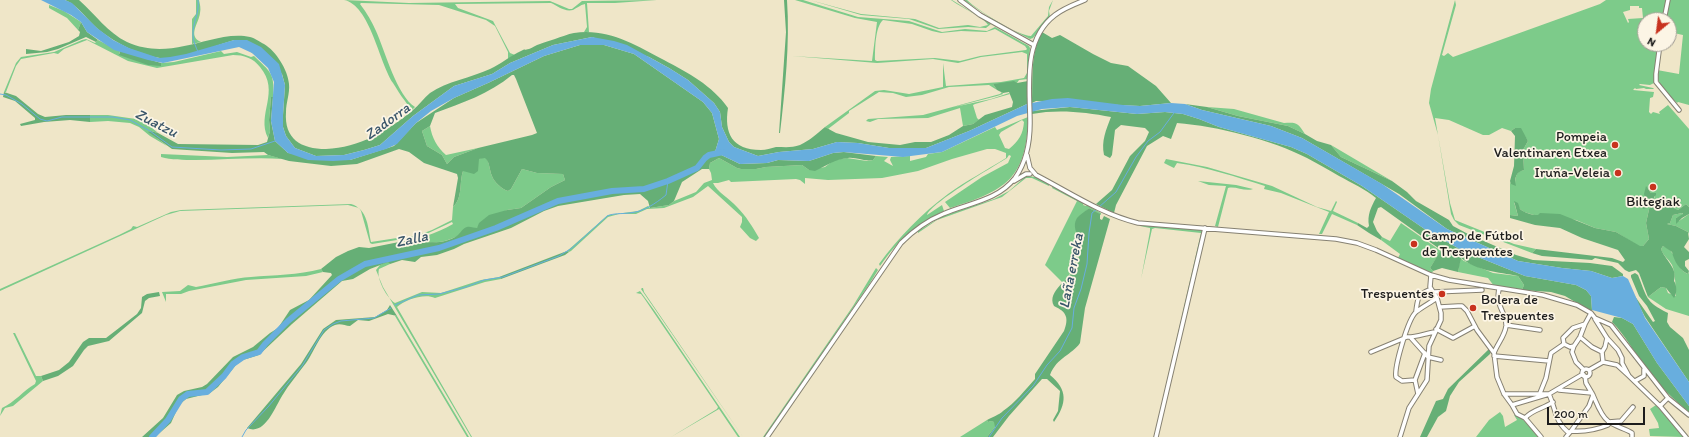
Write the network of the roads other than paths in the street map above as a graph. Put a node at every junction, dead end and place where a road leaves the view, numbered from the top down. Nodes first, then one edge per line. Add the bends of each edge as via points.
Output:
1 (960, 0) edge
2 (1085, 0) edge
3 (1668, 0) edge
4 (1665, 12) edge
5 (1034, 45) junction
6 (1659, 52) edge
7 (1679, 110) dead end
8 (1027, 154) junction
9 (1022, 167) junction
10 (1031, 172) junction
11 (1011, 182) junction
12 (1205, 228) junction
13 (1431, 275) junction
14 (1499, 289) junction
15 (1432, 290) junction
16 (1482, 290) dead end
17 (1437, 298) junction
18 (1440, 307) junction
19 (1416, 311) junction
20 (1591, 313) junction
21 (1595, 318) junction
22 (1586, 324) junction
23 (1506, 325) junction
24 (1475, 326) junction
25 (1436, 330) junction
26 (1540, 330) dead end
27 (1580, 337) junction
28 (1412, 338) junction
29 (1607, 338) junction
30 (1403, 340) junction
31 (1564, 344) junction
32 (1574, 346) junction
33 (1371, 352) dead end
34 (1602, 352) junction
35 (1425, 353) junction
36 (1494, 354) junction
37 (1428, 357) junction
38 (1441, 360) dead end
39 (1549, 361) junction
40 (1603, 362) junction
41 (1644, 369) junction
42 (1589, 370) junction
43 (1584, 373) junction
44 (1629, 376) junction
45 (1415, 380) junction
46 (1635, 382) junction
47 (1558, 390) junction
48 (1418, 394) junction
49 (1504, 394) junction
50 (1540, 394) junction
51 (1549, 394) junction
52 (1592, 394) junction
53 (1668, 398) junction
54 (1553, 402) junction
55 (1512, 405) junction
56 (1660, 406) junction
57 (1633, 407) dead end
58 (1689, 415) edge
59 (1524, 418) junction
60 (1609, 422) junction
61 (1570, 432) junction
62 (766, 437) edge
63 (1156, 437) edge
64 (1400, 437) edge
65 (1541, 437) edge
66 (1566, 437) edge
67 (1632, 437) edge
68 (1686, 437) edge

1 - 5 street via 980,15
2 - 5 street via 1051,18 1042,28
3 - 4 street
5 - 8 street
6 - 7 street via 1656,82
8 - 9 street
8 - 10 street
9 - 10 street
9 - 11 street
10 - 11 street
10 - 12 street via 1125,220
11 - 62 street via 993,196 923,224 900,243
12 - 13 street via 1320,237 1357,243
12 - 63 street
13 - 14 street
13 - 15 street via 1429,284
14 - 20 street via 1562,299
14 - 23 street via 1498,301
15 - 16 street
15 - 17 street
15 - 19 street via 1421,294
17 - 18 street
17 - 19 street
18 - 24 street via 1462,306
18 - 25 street via 1441,320
19 - 30 street
20 - 21 street
20 - 22 street
21 - 29 street
21 - 41 street via 1616,329
22 - 27 street
22 - 31 street via 1568,332
23 - 26 street
23 - 36 street
24 - 25 street via 1453,338
24 - 36 street
25 - 28 street
25 - 37 street via 1429,346
27 - 32 street
27 - 34 street
28 - 30 street via 1407,337
28 - 35 street
29 - 34 street
29 - 44 street via 1618,350
30 - 33 street
30 - 45 street via 1395,371 1396,377 1402,382
31 - 32 street
31 - 39 street via 1551,353
32 - 43 street via 1572,352
34 - 40 street
35 - 37 street
35 - 45 street
36 - 39 street
36 - 49 street via 1497,377
37 - 38 street
37 - 48 street via 1426,380
39 - 50 street
40 - 42 street
40 - 44 street via 1617,365
41 - 46 street via 1644,376
41 - 53 street
42 - 43 street via 1586,369
42 - 43 street via 1590,374
43 - 47 street
43 - 52 street
44 - 46 street
45 - 48 street
46 - 56 street
47 - 51 street
47 - 52 street
48 - 64 street via 1409,408
49 - 50 street
49 - 55 street
50 - 51 street
51 - 54 street
51 - 55 street
52 - 60 street
52 - 61 street via 1589,406
53 - 56 street
53 - 58 street
54 - 59 street via 1536,409
54 - 61 street via 1561,426
55 - 59 street via 1517,414
56 - 68 street
57 - 60 street via 1621,421
59 - 65 street
60 - 61 street via 1600,428
60 - 67 street via 1625,428 1632,433
61 - 66 street

